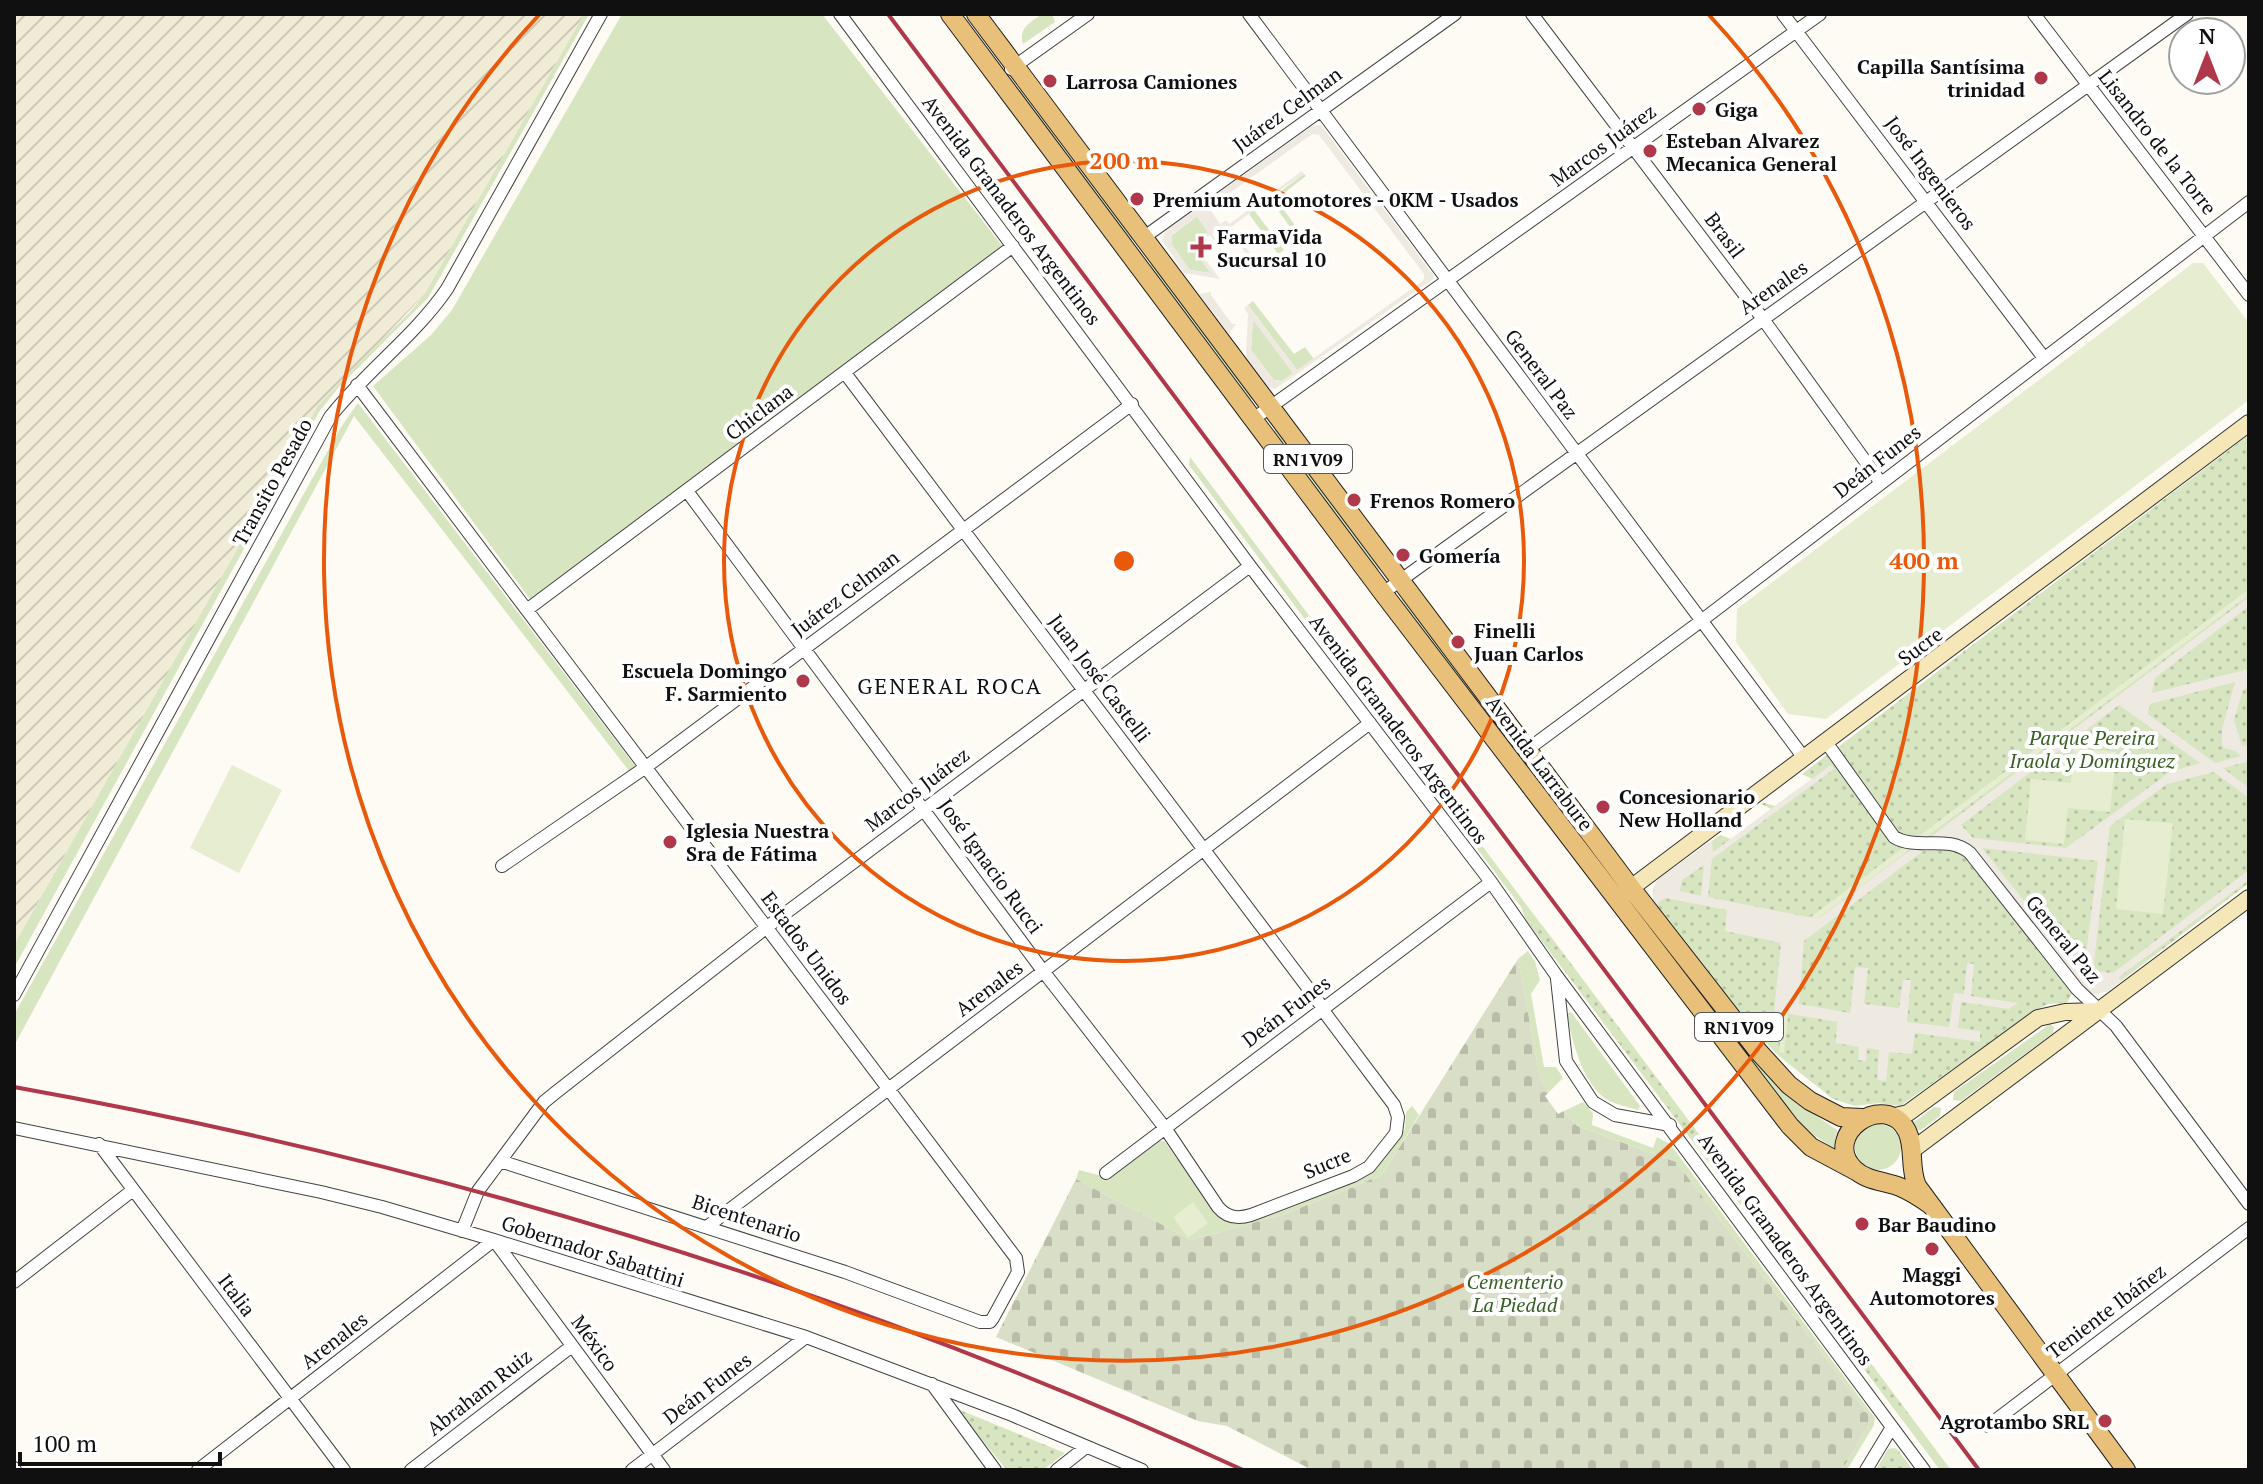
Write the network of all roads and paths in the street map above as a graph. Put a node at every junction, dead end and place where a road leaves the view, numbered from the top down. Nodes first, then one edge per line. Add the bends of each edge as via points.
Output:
1 (601, 14) edge
2 (840, 14) edge
3 (950, 14) edge
4 (976, 14) edge
5 (1088, 14) edge
6 (1249, 14) edge
7 (1455, 14) edge
8 (1532, 14) edge
9 (1783, 14) edge
10 (1820, 14) edge
11 (2034, 14) edge
12 (2187, 14) edge
13 (1796, 31) junction
14 (1015, 66) junction
15 (998, 77) junction
16 (2089, 86) junction
17 (1319, 110) junction
18 (1634, 148) junction
19 (1928, 202) junction
20 (2249, 202) edge
21 (2204, 236) junction
22 (1143, 238) junction
23 (1013, 246) junction
24 (1447, 281) junction
25 (2249, 295) edge
26 (1763, 319) junction
27 (2044, 358) junction
28 (845, 373) junction
29 (357, 385) junction
30 (1132, 404) junction
31 (1270, 407) junction
32 (1252, 420) junction
33 (2249, 423) edge
34 (1576, 453) junction
35 (1881, 483) junction
36 (687, 491) junction
37 (962, 530) junction
38 (1250, 566) junction
39 (1400, 581) junction
40 (1383, 593) junction
41 (528, 609) junction
42 (1701, 621) junction
43 (803, 650) junction
44 (1084, 689) junction
45 (1370, 723) junction
46 (1826, 742) junction
47 (1527, 750) junction
48 (1804, 758) junction
49 (646, 767) junction
50 (924, 809) junction
51 (1203, 850) junction
52 (502, 866) dead end
53 (1491, 882) junction
54 (1631, 888) junction
55 (2249, 898) edge
56 (1615, 900) junction
57 (767, 927) junction
58 (1043, 971) junction
59 (1556, 975) junction
60 (14, 995) edge
61 (1322, 1008) junction
62 (2099, 1011) junction
63 (888, 1089) junction
64 (1397, 1111) joint
65 (1891, 1117) junction
66 (1862, 1118) junction
67 (1670, 1125) junction
68 (14, 1128) edge
69 (1165, 1128) junction
70 (99, 1144) junction
71 (1911, 1151) junction
72 (500, 1161) junction
73 (1856, 1171) junction
74 (1106, 1173) dead end
75 (1879, 1180) junction
76 (133, 1190) junction
77 (2249, 1204) edge
78 (1932, 1206) junction
79 (1239, 1217) joint
80 (708, 1226) junction
81 (2249, 1228) edge
82 (462, 1231) junction
83 (494, 1240) junction
84 (14, 1282) edge
85 (980, 1322) joint
86 (806, 1337) junction
87 (572, 1346) junction
88 (2056, 1374) junction
89 (932, 1384) junction
90 (291, 1398) junction
91 (1988, 1426) dead end
92 (1892, 1427) junction
93 (1086, 1447) junction
94 (652, 1455) junction
95 (198, 1470) edge
96 (344, 1470) edge
97 (411, 1470) edge
98 (632, 1470) edge
99 (664, 1470) edge
100 (995, 1470) edge
101 (1057, 1470) edge
102 (1142, 1470) edge
103 (1866, 1470) edge
104 (1924, 1470) edge
105 (2126, 1470) edge

1 - 29 street, Transito Pesado via 447,289 420,324
2 - 23 street, Avenida Granaderos Argentinos
3 - 15 main road, Avenida Larrabure / RN1V09
4 - 14 main road, Avenida Larrabure / RN1V09
5 - 14 street
6 - 17 street, General Paz
7 - 17 street, Juárez Celman
8 - 18 street, Brasil
9 - 13 street, José Ingenieros
10 - 13 street, Marcos Juárez
11 - 16 street, Lisandro de la Torre
12 - 16 street, Arenales
13 - 18 street, Marcos Juárez
13 - 19 street, José Ingenieros
14 - 15 street
14 - 22 main road, Avenida Larrabure / RN1V09
15 - 32 main road, Avenida Larrabure / RN1V09
16 - 19 street, Arenales
16 - 21 street, Lisandro de la Torre
17 - 22 street, Juárez Celman
17 - 24 street, General Paz
18 - 24 street, Marcos Juárez
18 - 26 street, Brasil
19 - 26 street, Arenales
19 - 27 street, José Ingenieros
20 - 21 street, Deán Funes
21 - 25 street, Lisandro de la Torre
21 - 27 street, Deán Funes
22 - 31 main road, Avenida Larrabure / RN1V09
23 - 28 street, Chiclana
23 - 30 street, Avenida Granaderos Argentinos
24 - 31 street, Marcos Juárez
24 - 34 street, General Paz
26 - 34 street, Arenales
26 - 35 street, Brasil
27 - 35 street, Deán Funes
28 - 36 street, Chiclana
28 - 37 street, Juan José Castelli
29 - 41 street, Estados Unidos
29 - 60 street, Transito Pesado via 330,417
30 - 37 street, Juárez Celman
30 - 38 street, Avenida Granaderos Argentinos
31 - 32 street, Marcos Juárez
31 - 39 main road, Avenida Larrabure / RN1V09
32 - 40 main road, Avenida Larrabure / RN1V09
33 - 46 main road, Sucre
34 - 39 street, Arenales
34 - 42 street, General Paz
35 - 42 street, Deán Funes
36 - 41 street, Chiclana
36 - 43 street, José Ignacio Rucci
37 - 43 street, Juárez Celman
37 - 44 street, Juan José Castelli
38 - 44 street, Marcos Juárez
38 - 45 street, Avenida Granaderos Argentinos
39 - 40 street, Arenales
39 - 47 main road, Avenida Larrabure / RN1V09
40 - 56 main road, Avenida Larrabure / RN1V09
41 - 49 street, Estados Unidos
42 - 47 street, Deán Funes
42 - 48 street, General Paz
43 - 49 street, Juárez Celman
43 - 50 street, José Ignacio Rucci
44 - 50 street, Marcos Juárez
44 - 51 street, Juan José Castelli
45 - 51 street, Arenales
45 - 53 street, Avenida Granaderos Argentinos
46 - 48 main road, Sucre
46 - 62 street, General Paz via 1894,837 1953,844 1970,853
47 - 54 main road, Avenida Larrabure / RN1V09
48 - 54 main road, Sucre
49 - 52 street, Juárez Celman
49 - 57 street, Estados Unidos
50 - 57 street, Marcos Juárez
50 - 58 street, José Ignacio Rucci
51 - 58 street, Arenales
51 - 61 street, Juan José Castelli
53 - 59 street, Avenida Granaderos Argentinos
53 - 61 street, Deán Funes
54 - 56 main road, Sucre
54 - 66 main road, Avenida Larrabure / RN1V09 via 1789,1085 1821,1108 1841,1117
55 - 62 main road
56 - 73 main road, Avenida Larrabure / RN1V09 via 1790,1126 1811,1147
57 - 63 street, Estados Unidos
57 - 72 street, Marcos Juárez via 544,1102
58 - 63 street, Arenales
58 - 69 street, José Ignacio Rucci
59 - 67 street, Avenida Granaderos Argentinos
59 - 67 street via 1566,1061 1593,1102 1615,1115
61 - 64 street, Juan José Castelli
61 - 69 street, Deán Funes
62 - 65 main road via 2038,1018 1908,1113
62 - 71 main road
62 - 77 street, General Paz via 2116,1026
63 - 80 street, Arenales
63 - 85 street, Estados Unidos via 1016,1258 1019,1268 993,1318
64 - 79 street, Sucre via 1396,1133 1369,1167
65 - 66 main road, RN1V09
65 - 71 main road, RN1V09 via 1907,1132
66 - 73 main road via 1850,1128 1845,1143
67 - 92 street, Avenida Granaderos Argentinos
68 - 70 street, Gobernador Sabattini
69 - 74 street, Deán Funes
69 - 79 street, José Ignacio Rucci via 1218,1207
70 - 76 street, Italia
70 - 82 street, Gobernador Sabattini via 321,1192
71 - 75 main road via 1896,1174
71 - 78 main road, RN1V09 via 1914,1178
72 - 80 street, Bicentenario
72 - 82 street, Marcos Juárez via 478,1191
73 - 75 main road, RN1V09
75 - 78 main road, RN1V09
76 - 84 street
76 - 90 street, Italia
78 - 88 main road, RN1V09
80 - 85 street, Bicentenario
81 - 88 street, Teniente Ibáñez
82 - 83 street, Gobernador Sabattini
83 - 86 street, Gobernador Sabattini
83 - 87 street, México
83 - 90 street, Arenales
86 - 89 street, Gobernador Sabattini
86 - 94 street, Deán Funes
87 - 94 street, México
87 - 97 street, Abraham Ruiz
88 - 91 street, Teniente Ibáñez
88 - 105 main road, RN1V09
89 - 93 street, Gobernador Sabattini
89 - 100 street
90 - 95 street, Arenales
90 - 96 street, Italia
92 - 103 street
92 - 104 street, Avenida Granaderos Argentinos
93 - 101 street
93 - 102 street, Gobernador Sabattini
94 - 98 street, Deán Funes
94 - 99 street, México

